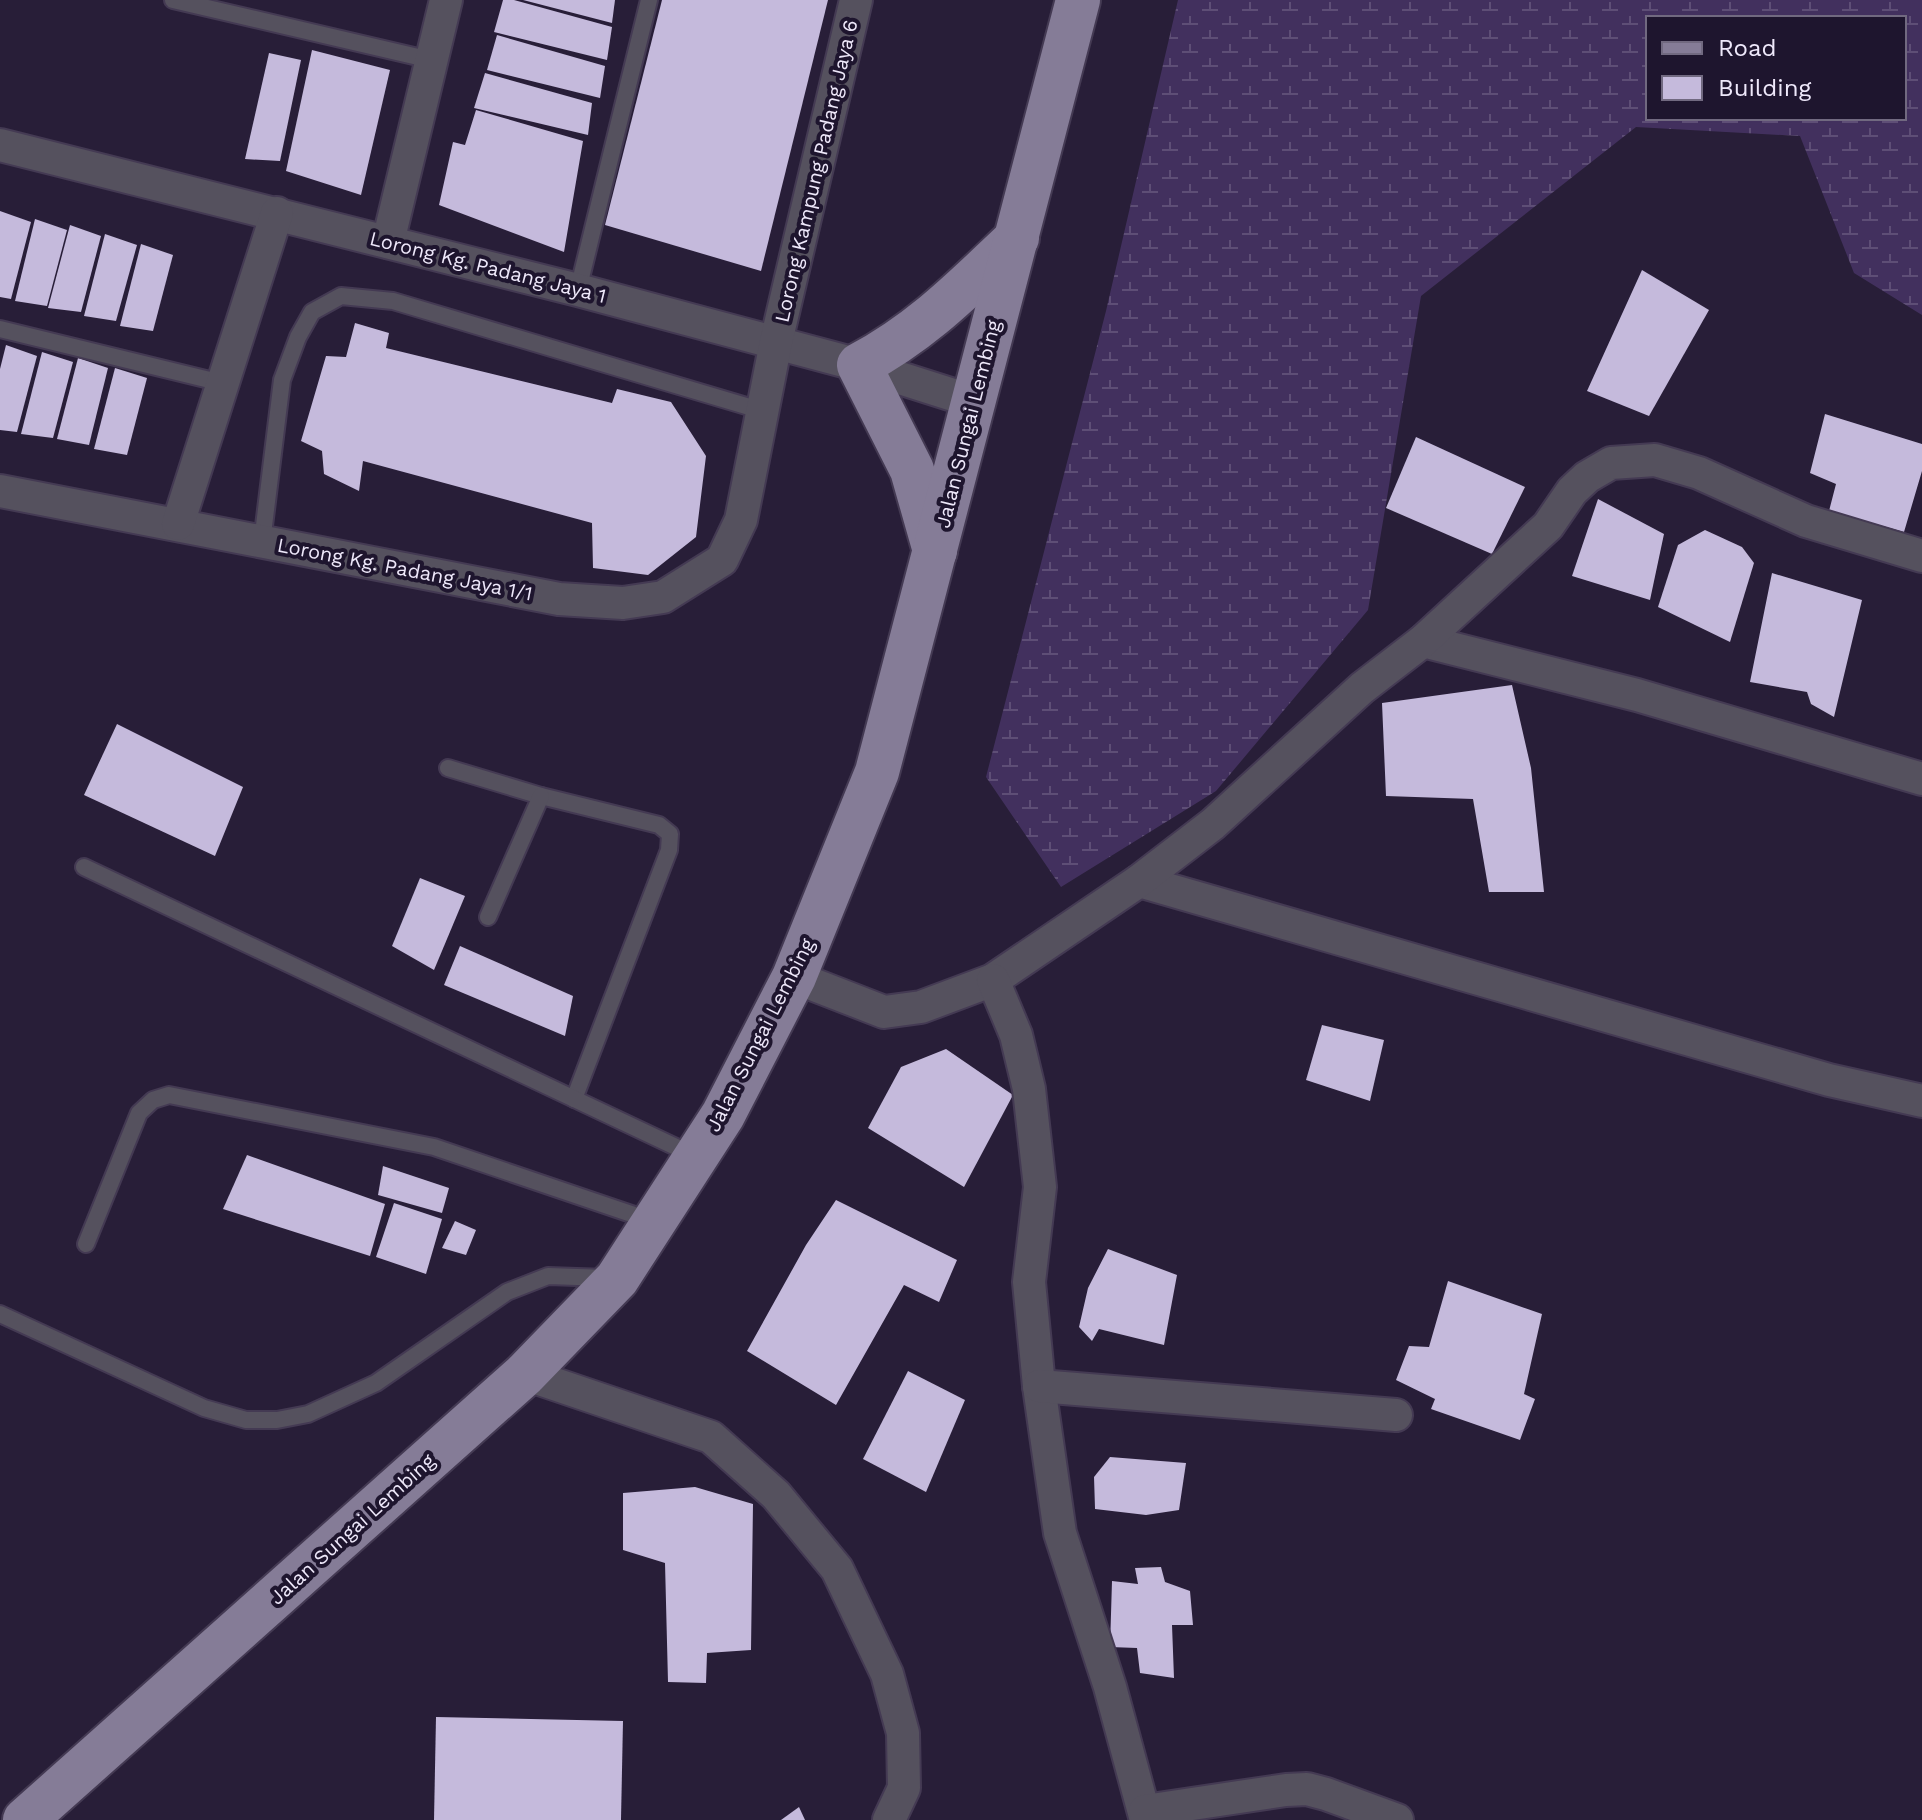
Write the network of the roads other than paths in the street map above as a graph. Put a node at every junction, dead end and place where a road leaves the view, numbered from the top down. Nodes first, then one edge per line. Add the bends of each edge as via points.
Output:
1 (173, 0) edge
2 (446, 0) edge
3 (649, 0) edge
4 (856, 0) edge
5 (1078, 0) edge
6 (431, 60) junction
7 (0, 145) edge
8 (277, 213) junction
9 (1017, 238) junction
10 (388, 242) junction
11 (578, 290) junction
12 (0, 329) edge
13 (776, 342) junction
14 (859, 365) junction
15 (222, 383) junction
16 (972, 401) junction
17 (763, 411) junction
18 (0, 491) edge
19 (178, 524) junction
20 (262, 542) junction
21 (935, 551) junction
22 (1922, 556) edge
23 (1423, 641) junction
24 (448, 768) dead end
25 (1922, 779) edge
26 (541, 796) junction
27 (84, 867) dead end
28 (1139, 881) junction
29 (488, 917) dead end
30 (794, 977) junction
31 (993, 980) junction
32 (574, 1099) junction
33 (1922, 1101) edge
34 (696, 1156) junction
35 (653, 1222) junction
36 (86, 1244) dead end
37 (617, 1279) junction
38 (0, 1314) edge
39 (525, 1374) junction
40 (1039, 1386) junction
41 (1396, 1415) dead end
42 (1145, 1816) edge
43 (25, 1820) edge
44 (889, 1820) edge
45 (1397, 1820) edge

1 - 6 lane
2 - 6 street
3 - 11 lane
4 - 13 street, Lorong Kampung Padang Jaya 6
5 - 9 main road, Jalan Sungai Lembing
6 - 10 street
7 - 8 street, Lorong Kg. Padang Jaya 1
8 - 10 street, Lorong Kg. Padang Jaya 1
8 - 15 street
9 - 14 main road via 932,318
9 - 16 main road, Jalan Sungai Lembing
10 - 11 street, Lorong Kg. Padang Jaya 1
11 - 13 street, Lorong Kg. Padang Jaya 1
12 - 15 lane
13 - 14 street, Lorong Kg. Padang Jaya 1
13 - 17 street, Lorong Kg. Padang Jaya 1/1
14 - 16 street, Lorong Kg. Padang Jaya 1
14 - 21 main road via 912,470
15 - 19 street
16 - 21 main road, Jalan Sungai Lembing
17 - 20 street, Lorong Kg. Padang Jaya 1/1 via 741,520 722,560 663,597 623,603 559,599
17 - 20 lane via 393,301 341,296 312,312 282,380
18 - 19 street
19 - 20 street, Lorong Kg. Padang Jaya 1/1
21 - 30 main road, Jalan Sungai Lembing via 877,772
22 - 23 street via 1806,521 1699,473 1655,460 1611,463 1572,491 1548,526
23 - 25 street via 1637,695
23 - 28 street via 1362,688 1213,824
24 - 26 lane
26 - 29 lane
26 - 32 lane via 659,825 670,834 669,850
27 - 32 lane
28 - 31 street
28 - 33 street via 1829,1080
30 - 31 street via 884,1012 921,1007
30 - 34 main road, Jalan Sungai Lembing
31 - 40 street via 1016,1035 1031,1103 1040,1187 1029,1282
32 - 34 lane
34 - 35 main road, Jalan Sungai Lembing
35 - 36 lane via 434,1147 169,1095 139,1113
35 - 37 main road, Jalan Sungai Lembing
37 - 38 lane via 548,1276 507,1292 376,1383 308,1414 277,1420 246,1420 204,1408
37 - 39 main road, Jalan Sungai Lembing
39 - 43 main road, Jalan Sungai Lembing
39 - 44 street via 711,1437 776,1495 837,1569 887,1674 903,1733 904,1788
40 - 41 street
40 - 42 street via 1060,1533
42 - 45 street via 1307,1789

